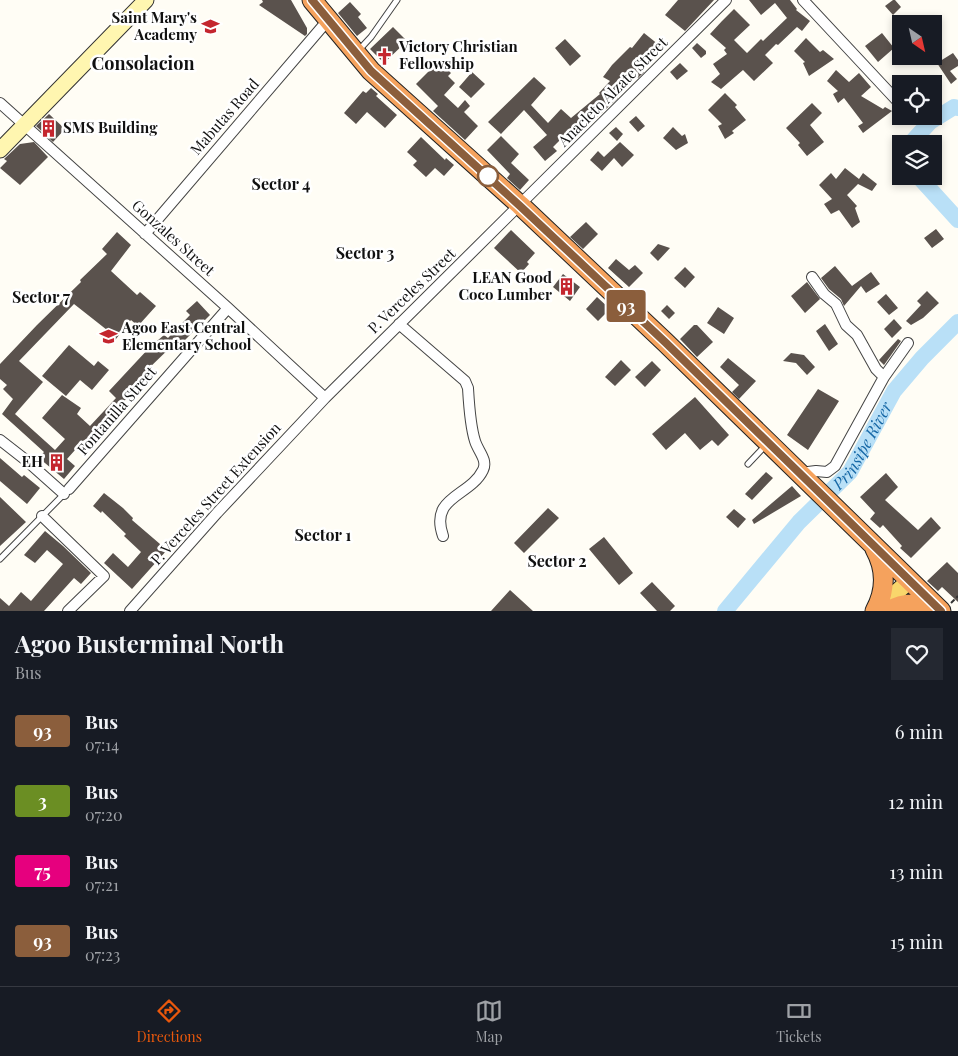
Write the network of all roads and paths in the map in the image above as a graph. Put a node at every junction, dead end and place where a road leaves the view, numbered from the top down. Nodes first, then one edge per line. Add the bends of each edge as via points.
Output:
1 (146, 0) edge
2 (312, 0) edge
3 (397, 0) edge
4 (726, 0) edge
5 (803, 0) edge
6 (328, 20) junction
7 (356, 53) junction
8 (892, 95) edge
9 (0, 103) edge
10 (25, 124) junction
11 (0, 150) edge
12 (520, 206) junction
13 (145, 234) junction
14 (812, 277) dead end
15 (228, 308) junction
16 (399, 324) junction
17 (908, 343) dead end
18 (884, 377) junction
19 (325, 398) junction
20 (0, 440) edge
21 (768, 443) junction
22 (748, 464) dead end
23 (804, 478) junction
24 (66, 492) junction
25 (42, 516) junction
26 (443, 536) dead end
27 (869, 540) junction
28 (0, 559) edge
29 (913, 582) junction
30 (958, 596) edge
31 (944, 609) edge
32 (68, 611) edge
33 (130, 611) edge
34 (876, 611) edge
35 (888, 611) edge

1 - 10 street
2 - 6 highway
3 - 7 lane
4 - 12 street, Anacleto Alzate Street
5 - 8 street
6 - 7 highway
6 - 13 street, Mabutas Road
7 - 12 highway via 371,71
9 - 10 street, Gonzales Street
10 - 11 street
10 - 13 street, Gonzales Street
12 - 16 street, P. Verceles Street
12 - 21 highway
13 - 15 street, Gonzales Street
14 - 18 street via 836,304 846,325
15 - 19 street, Gonzales Street
15 - 24 street, Fontanilla Street
16 - 19 street, P. Verceles Street
16 - 26 street via 465,381 475,442 485,462 478,478 444,507 440,526
17 - 18 street
18 - 23 street via 835,466 827,472 816,471
19 - 33 street, P. Verceles Street Extension
20 - 24 street
21 - 22 lane
21 - 23 highway
23 - 27 highway
24 - 25 lane
25 - 28 lane
25 - 32 street via 104,576
27 - 29 highway
27 - 34 highway via 878,556 884,586
29 - 31 highway
29 - 34 main road
29 - 35 main road
30 - 31 path
31 - 35 highway via 913,603 898,605

